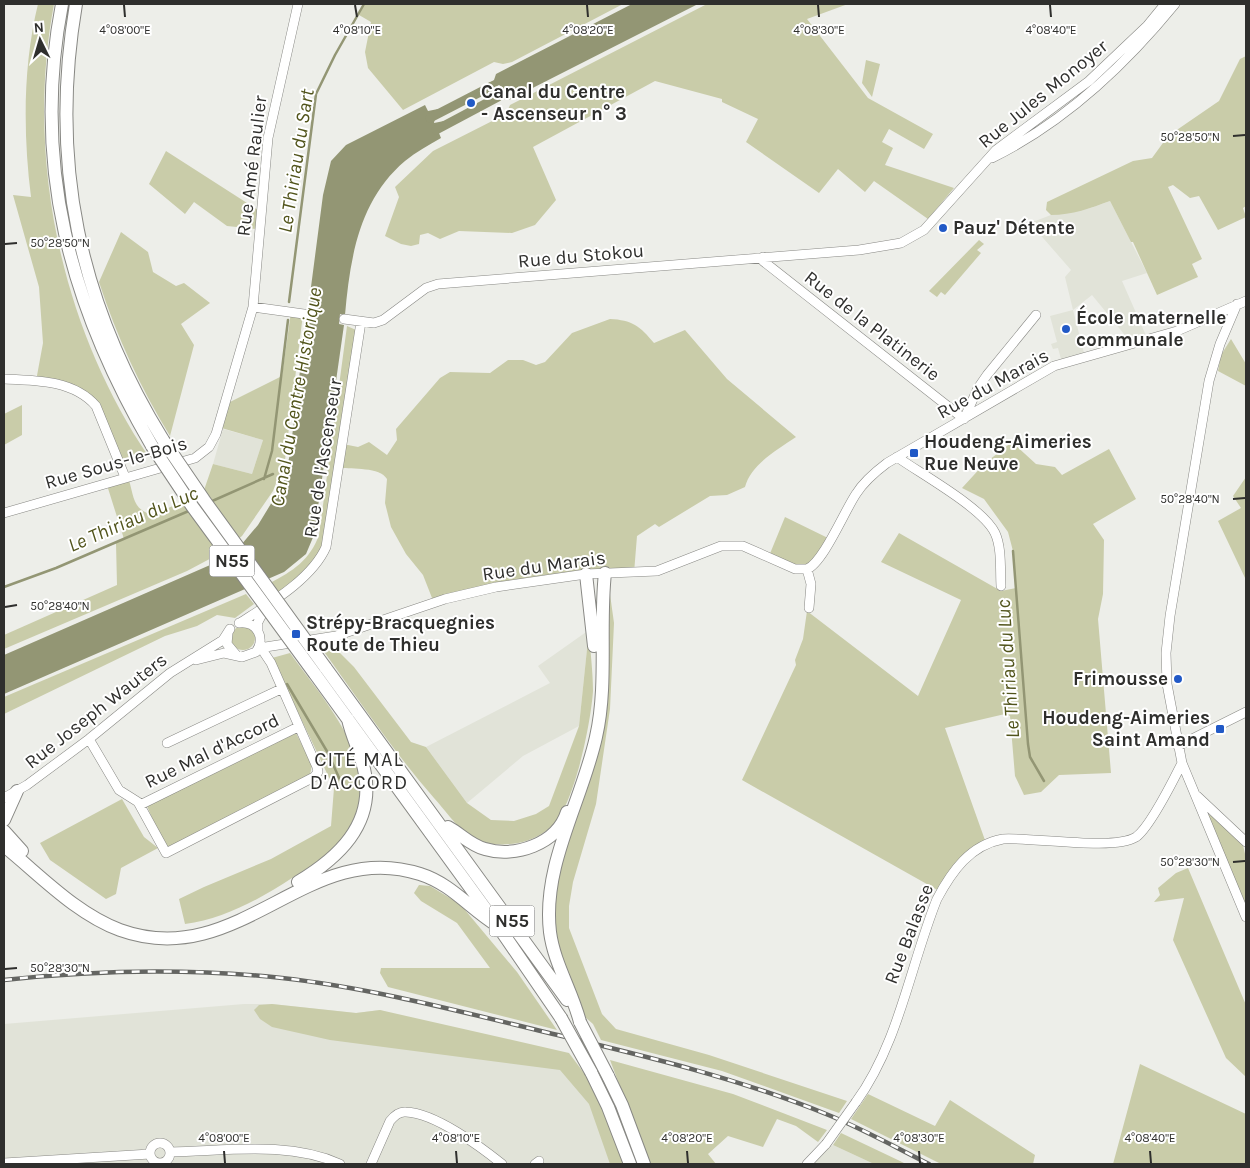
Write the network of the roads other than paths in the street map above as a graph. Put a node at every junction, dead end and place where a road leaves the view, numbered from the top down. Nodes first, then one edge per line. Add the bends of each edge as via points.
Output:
1 (62, 4) edge
2 (76, 4) edge
3 (298, 4) edge
4 (1165, 4) edge
5 (1174, 4) edge
6 (981, 164) junction
7 (773, 255) joint
8 (763, 257) junction
9 (256, 274) joint
10 (1246, 300) edge
11 (1237, 304) junction
12 (254, 307) junction
13 (307, 315) dead end
14 (1036, 315) dead end
15 (344, 319) dead end
16 (361, 322) junction
17 (4, 379) edge
18 (964, 419) junction
19 (158, 443) junction
20 (897, 457) junction
21 (125, 477) junction
22 (4, 513) edge
23 (807, 570) junction
24 (605, 573) junction
25 (586, 574) junction
26 (1001, 586) dead end
27 (268, 604) junction
28 (809, 608) dead end
29 (240, 623) junction
30 (230, 629) junction
31 (259, 633) junction
32 (283, 644) junction
33 (258, 649) junction
34 (238, 656) junction
35 (270, 663) junction
36 (183, 665) junction
37 (320, 670) junction
38 (280, 689) junction
39 (1246, 712) edge
40 (348, 719) junction
41 (298, 727) junction
42 (89, 739) junction
43 (167, 743) dead end
44 (1178, 746) junction
45 (1182, 763) junction
46 (1192, 790) junction
47 (17, 791) junction
48 (4, 798) edge
49 (140, 805) junction
50 (4, 820) edge
51 (440, 822) junction
52 (4, 830) edge
53 (1246, 842) edge
54 (4, 846) edge
55 (1246, 917) edge
56 (498, 926) junction
57 (580, 1022) junction
58 (171, 1152) junction
59 (150, 1154) junction
60 (4, 1163) edge
61 (340, 1164) edge
62 (371, 1164) edge
63 (502, 1164) edge
64 (630, 1164) edge
65 (644, 1164) edge
66 (807, 1164) edge

1 - 19 highway, N55 via 55,58 52,136 65,237 99,345 113,375
2 - 19 highway, N55 via 68,60 66,126 78,235 110,339
3 - 9 street, Rue Amé Raulier via 268,138
4 - 6 street, Rue Jules Monoyer via 1147,26 1089,81
5 - 6 street, Rue Jules Monoyer via 1146,39 1079,100 1027,138
6 - 7 street, Rue Jules Monoyer via 924,230 901,243 859,250
7 - 8 street, Rue du Stokou
8 - 16 street, Rue du Stokou via 438,284 426,288 400,309 374,323
8 - 18 street, Rue de la Platinerie via 763,261
9 - 12 street, Rue Sous-le-Bois
10 - 11 street, Rue du Marais
11 - 18 street, Rue du Marais via 1177,331 1054,366
11 - 44 street via 1209,381 1170,616 1166,684
12 - 13 street
12 - 21 street, Rue Sous-le-Bois via 216,434 209,447 195,458
14 - 18 street via 987,375
15 - 16 street
16 - 27 street, Rue de l'Ascenseur via 326,547 309,574
17 - 21 street via 68,387 90,399 96,406
18 - 20 street, Rue du Marais
19 - 37 highway, N55, bridge via 192,506
20 - 23 street, Rue du Marais via 865,482 819,558
20 - 26 street via 966,504 991,526 997,539
21 - 22 street, Rue Sous-le-Bois
23 - 24 street, Rue du Marais via 795,569 760,552 733,545 714,548 657,571
23 - 28 street via 812,584
24 - 25 street, Rue du Marais
24 - 57 highway via 601,699 596,737 555,869 549,906 553,947
25 - 32 street, Rue du Marais via 459,596 345,633
25 - 51 highway via 594,645 595,699 590,736 566,817 546,839 508,852 473,845
27 - 29 street, Rue de l'Ascenseur
27 - 31 street, Rue de l'Ascenseur via 258,622
29 - 30 street
29 - 31 street via 250,624
30 - 34 street via 227,644
30 - 36 street, Rue Joseph Wauters via 224,640
31 - 32 street, Rue du Marais via 266,641
31 - 33 street
32 - 33 street, Rue du Marais
32 - 35 street via 271,653
33 - 34 street via 247,656
33 - 35 street
34 - 36 street, Rue Joseph Wauters via 214,654
35 - 38 street, Rue Mal d'Accord
36 - 42 street, Rue Joseph Wauters
37 - 40 highway, N55
37 - 51 highway, N55
38 - 41 street, Rue Mal d'Accord
38 - 43 street
39 - 44 street
40 - 52 highway via 365,774 366,790 365,809 352,837 320,869 266,901 217,924 168,932 120,921 72,894 14,844
40 - 56 highway, N55
41 - 49 street, Rue Mal d'Accord
41 - 49 street, Rue Mal d'Accord via 318,772 175,850 166,853
42 - 47 street, Rue Joseph Wauters
42 - 49 street, Rue Mal d'Accord via 123,794 136,799
44 - 45 street
45 - 46 street
45 - 66 street, Rue Balasse, bridge via 1149,822 1133,838 1112,843 1003,839 986,843 966,857 937,899 885,1052 856,1102 826,1144
46 - 53 street
46 - 55 street
47 - 48 street, Rue Joseph Wauters
47 - 50 highway
51 - 57 highway, N55 via 558,986
54 - 56 highway via 84,911 119,929 150,937 183,938 219,930 321,879 352,869 377,867 420,874 438,881
56 - 64 highway, N55, bridge via 561,1018 591,1072
57 - 65 highway, N55, bridge via 625,1113
58 - 59 street via 163,1163 156,1162
58 - 59 street via 166,1144 159,1142 151,1148
58 - 61 street via 298,1151
59 - 60 street
62 - 63 street via 390,1121 394,1116 407,1112 446,1126 473,1141

